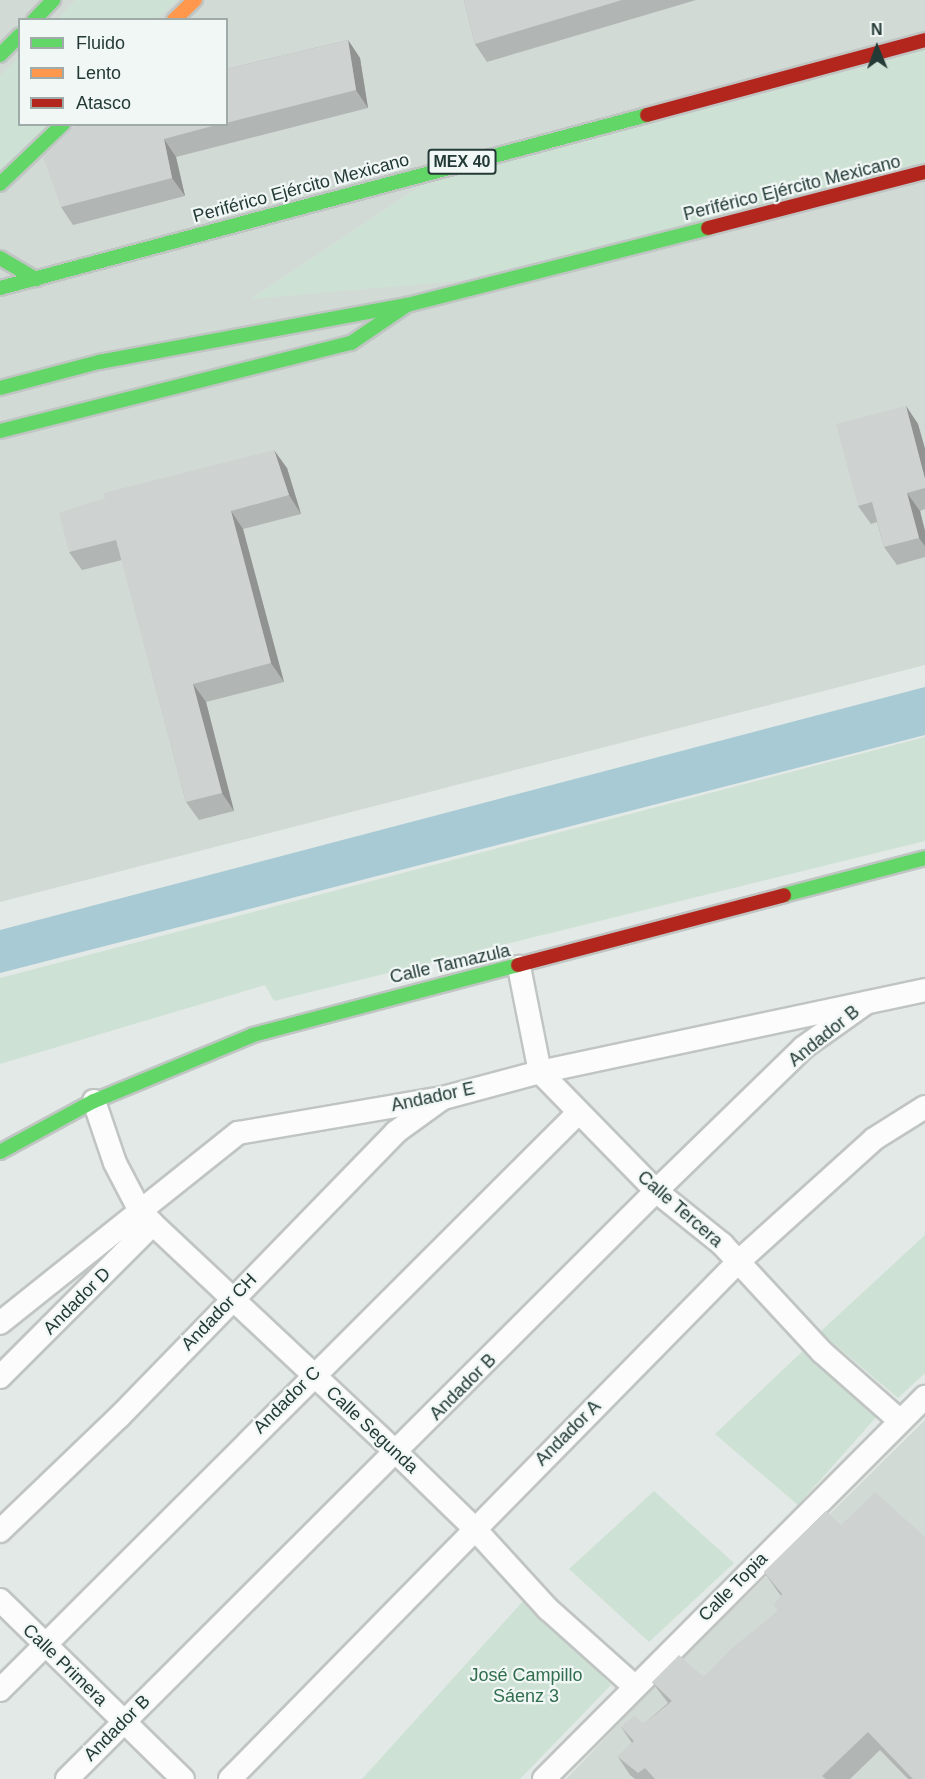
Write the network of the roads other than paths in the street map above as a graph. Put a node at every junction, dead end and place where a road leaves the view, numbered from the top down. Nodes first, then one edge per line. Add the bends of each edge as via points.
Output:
1 (53, 0) edge
2 (195, 0) edge
3 (36, 18) edge
4 (176, 18) edge
5 (18, 37) edge
6 (925, 40) edge
7 (0, 55) edge
8 (61, 126) edge
9 (925, 172) edge
10 (0, 184) edge
11 (0, 258) edge
12 (36, 279) junction
13 (0, 288) edge
14 (407, 305) junction
15 (0, 388) edge
16 (0, 431) edge
17 (925, 858) edge
18 (519, 967) junction
19 (925, 990) edge
20 (866, 1003) junction
21 (540, 1072) junction
22 (443, 1098) junction
23 (94, 1101) junction
24 (925, 1107) edge
25 (577, 1114) junction
26 (0, 1152) edge
27 (656, 1191) junction
28 (146, 1217) junction
29 (738, 1262) junction
30 (231, 1299) junction
31 (3, 1321) edge
32 (31, 1346) junction
33 (313, 1374) junction
34 (0, 1377) edge
35 (925, 1397) edge
36 (899, 1420) junction
37 (397, 1453) junction
38 (474, 1528) junction
39 (0, 1531) edge
40 (0, 1600) edge
41 (43, 1646) junction
42 (634, 1686) junction
43 (0, 1690) edge
44 (124, 1720) junction
45 (67, 1779) edge
46 (183, 1779) edge
47 (230, 1779) edge
48 (544, 1779) edge

1 - 3 main road
2 - 4 main road
5 - 7 main road
6 - 12 main road, Periférico Ejército Mexicano / MEX 40 via 546,138
8 - 10 main road
9 - 14 main road, Periférico Ejército Mexicano
11 - 12 main road
12 - 13 main road, Periférico Ejército Mexicano / MEX 40
14 - 15 main road, Periférico Ejército Mexicano via 99,362
14 - 16 main road via 351,343
17 - 18 main road, Calle Tamazula
18 - 21 street
18 - 23 main road, Calle Tamazula via 342,1008 253,1035
19 - 20 street, Andador E
20 - 21 street, Andador E
20 - 27 street, Andador B via 804,1047
21 - 22 street, Andador E
21 - 25 street, Calle Tercera
22 - 28 street, Andador E via 238,1133
22 - 30 street, Andador CH via 396,1132
23 - 26 main road, Calle Tamazula
23 - 28 street, Calle Segunda via 115,1163
24 - 29 street, Andador A via 874,1139
25 - 27 street, Calle Tercera
25 - 33 street, Andador C
27 - 29 street, Calle Tercera via 722,1244
27 - 37 street, Andador B
28 - 30 street, Calle Segunda
28 - 31 street, Andador E
28 - 32 street, Andador D
29 - 36 street, Calle Tercera via 822,1352
29 - 38 street, Andador A
30 - 33 street, Calle Segunda
30 - 39 street, Andador CH via 119,1417
31 - 32 street
32 - 34 street, Andador D
33 - 37 street, Calle Segunda
33 - 41 street, Andador C
35 - 36 street, Calle Topia
36 - 42 street, Calle Topia
37 - 38 street, Calle Segunda
37 - 44 street, Andador B
38 - 42 street, Calle Segunda via 548,1609
38 - 47 street, Andador A
40 - 41 street, Calle Primera
41 - 43 street, Andador C
41 - 44 street, Calle Primera
42 - 48 street, Calle Topia
44 - 45 street, Andador B
44 - 46 street, Calle Primera

